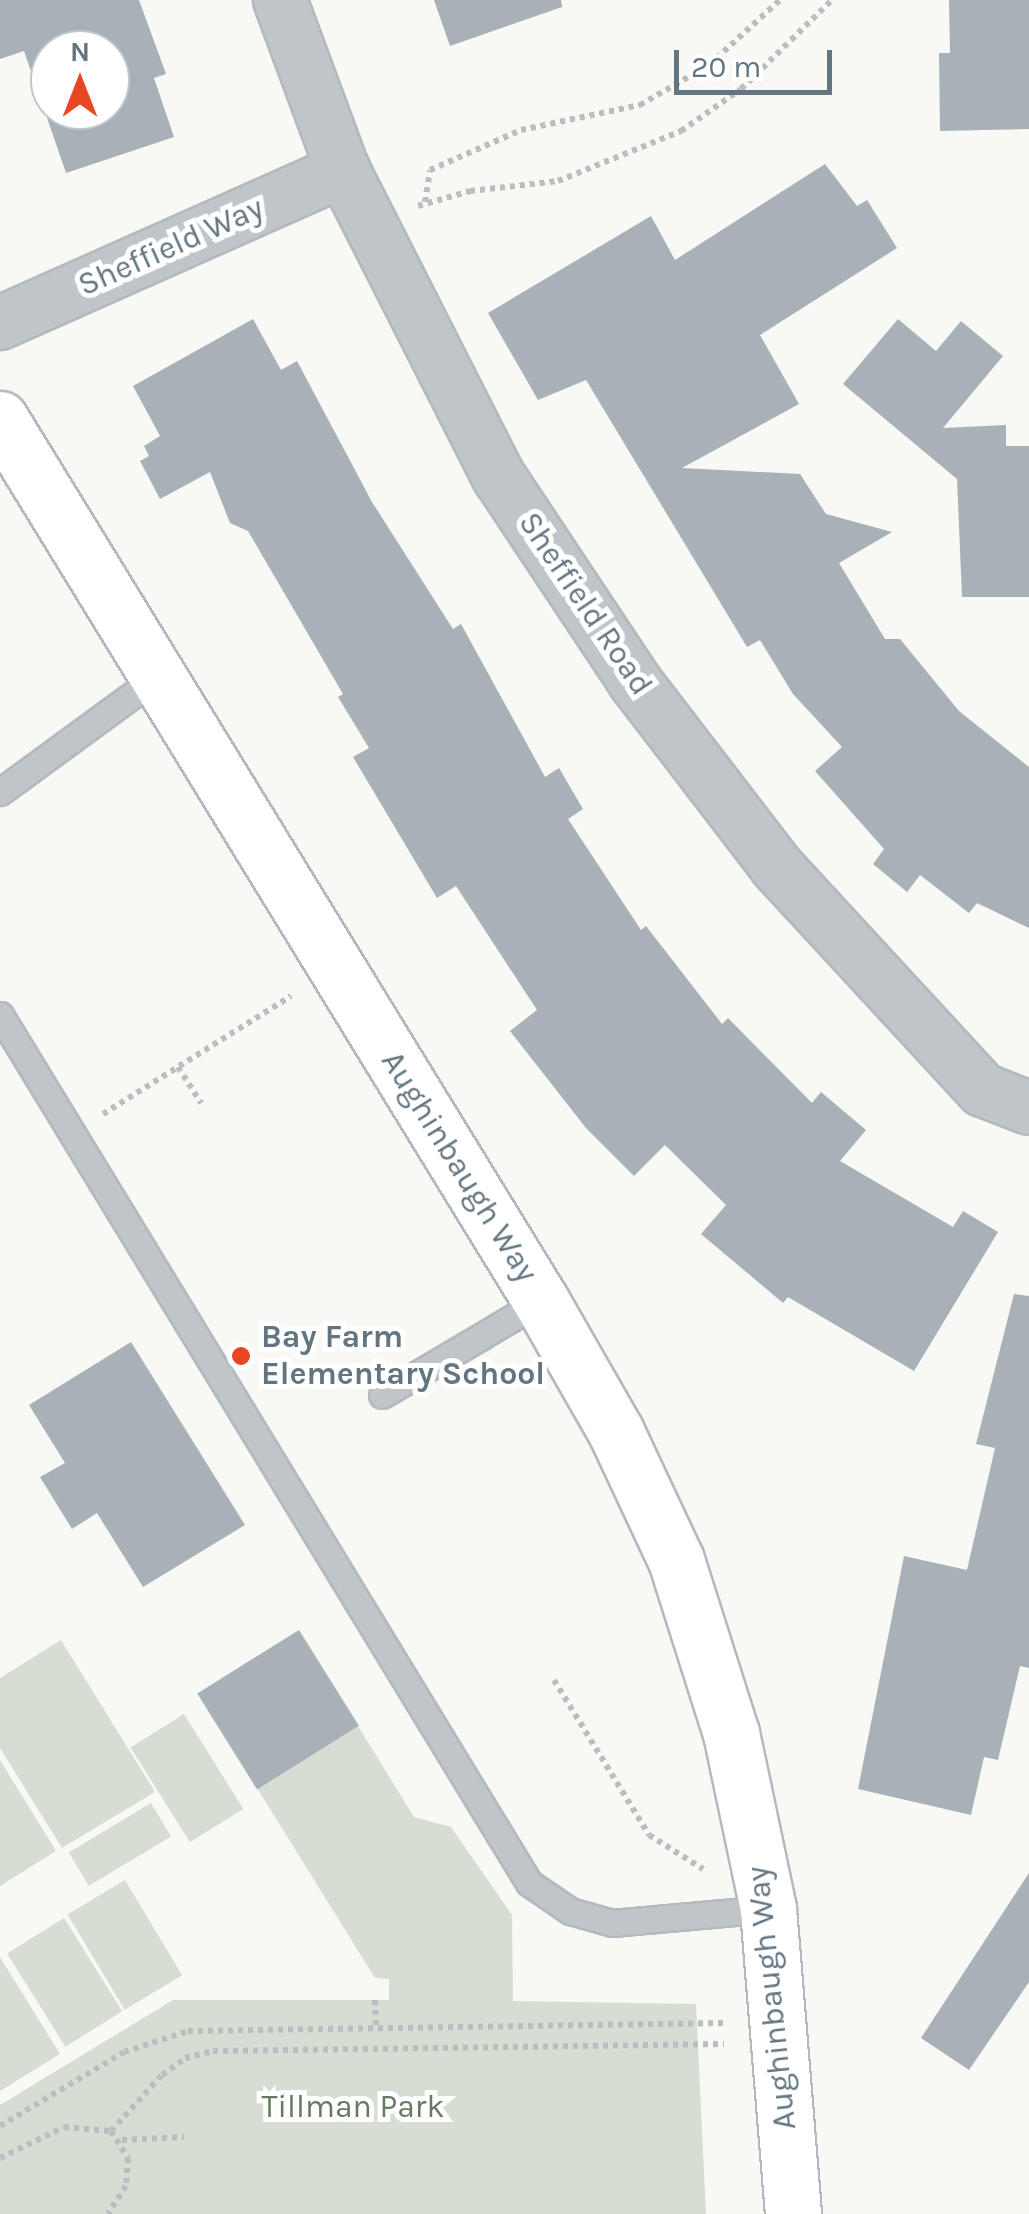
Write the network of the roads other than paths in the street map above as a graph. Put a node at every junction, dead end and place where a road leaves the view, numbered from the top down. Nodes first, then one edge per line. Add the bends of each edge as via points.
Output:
1 (280, 0) edge
2 (343, 170) junction
3 (0, 323) edge
4 (0, 419) edge
5 (158, 677) junction
6 (0, 792) edge
7 (0, 1015) edge
8 (1029, 1108) edge
9 (541, 1301) junction
10 (382, 1395) dead end
11 (768, 1909) junction
12 (793, 2214) edge

1 - 2 street, Sheffield Road
2 - 3 street, Sheffield Way
2 - 8 street, Sheffield Road via 498,477 635,682 776,866 983,1090
4 - 5 street, Aughinbaugh Way
5 - 6 lane
5 - 9 street, Aughinbaugh Way
7 - 11 lane via 529,1883 570,1910 612,1923
9 - 10 lane
9 - 11 street, Aughinbaugh Way via 616,1432 676,1560 731,1734
11 - 12 street, Aughinbaugh Way

